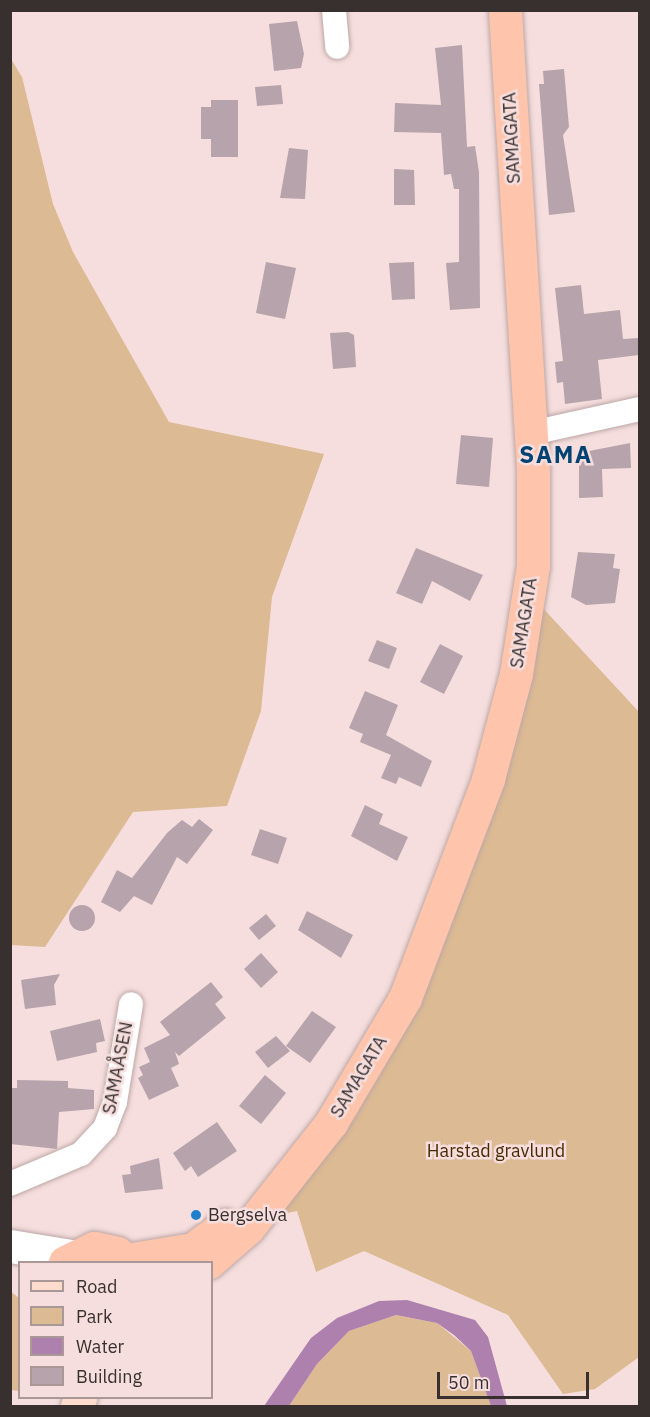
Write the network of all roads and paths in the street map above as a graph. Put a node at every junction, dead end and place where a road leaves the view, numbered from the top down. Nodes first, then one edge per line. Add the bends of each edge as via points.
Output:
1 (334, 10) edge
2 (506, 10) edge
3 (337, 47) dead end
4 (639, 409) edge
5 (530, 428) junction
6 (131, 1004) dead end
7 (284, 1180) junction
8 (10, 1184) edge
9 (10, 1246) edge
10 (68, 1259) edge
11 (127, 1261) edge
12 (211, 1261) edge

1 - 3 street
2 - 5 highway, SAMAGATA
4 - 5 street via 545,430
5 - 7 highway, SAMAGATA via 533,566 516,674 488,779 405,998 353,1092
6 - 8 street, SAMAÅSEN via 115,1102 105,1128 81,1154
7 - 11 highway, SAMAGATA via 193,1249
7 - 12 highway, SAMAGATA via 248,1228
9 - 10 main road
10 - 11 highway via 100,1248

